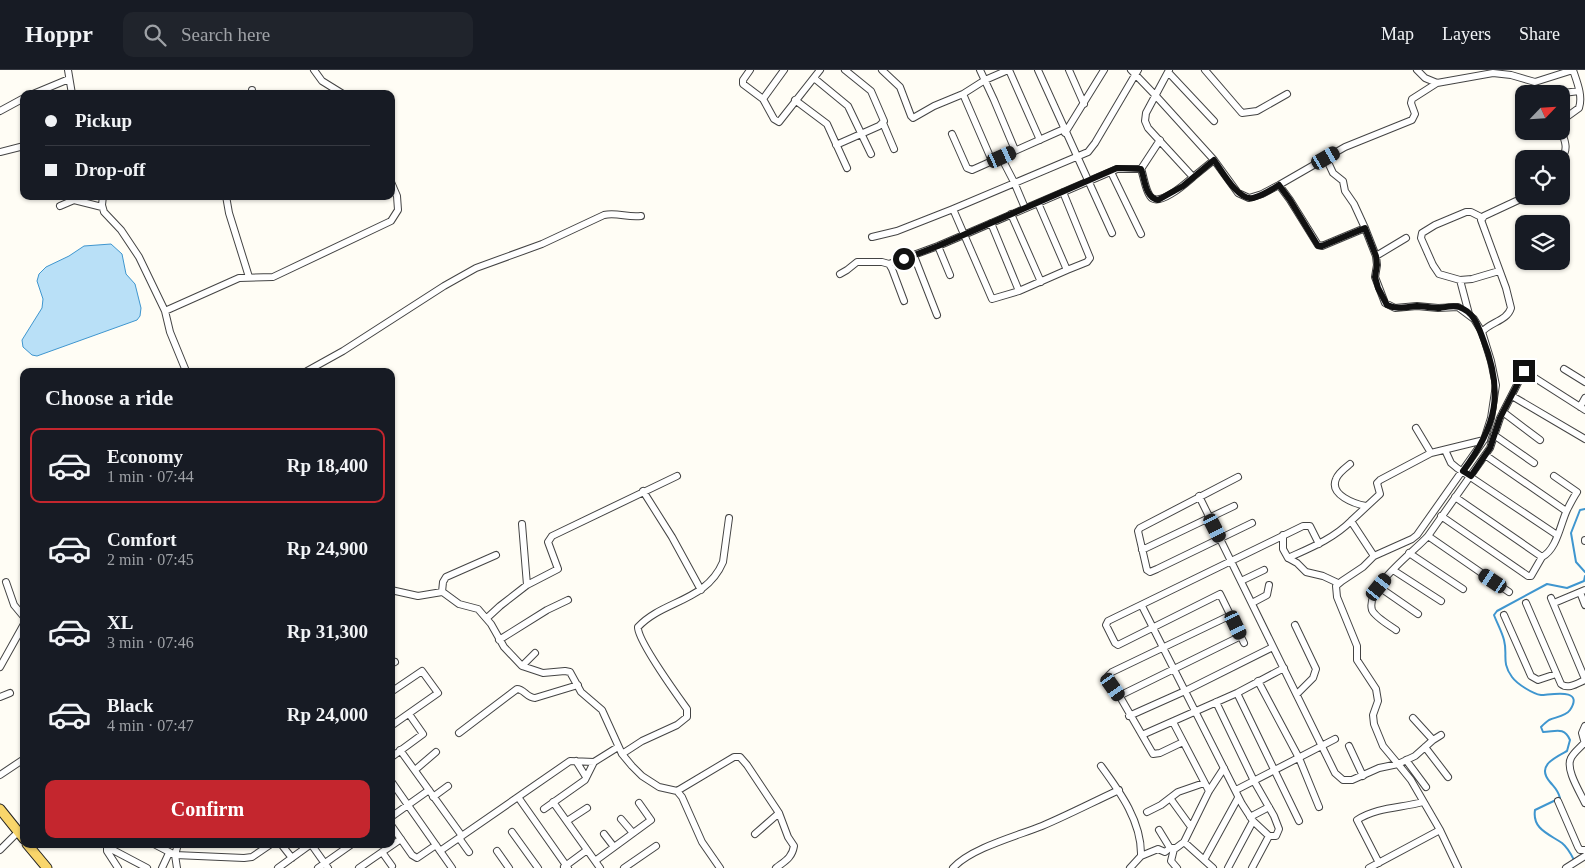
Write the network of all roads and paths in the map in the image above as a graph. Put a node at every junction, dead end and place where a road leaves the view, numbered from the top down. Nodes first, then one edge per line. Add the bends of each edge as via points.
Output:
1 (68, 70) edge
2 (314, 70) edge
3 (750, 70) edge
4 (784, 70) edge
5 (820, 70) edge
6 (845, 70) edge
7 (882, 70) edge
8 (980, 70) edge
9 (1009, 70) edge
10 (1038, 70) edge
11 (1069, 70) edge
12 (1104, 70) edge
13 (1205, 70) edge
14 (1417, 70) edge
15 (1573, 70) edge
16 (1135, 71) edge
17 (1169, 71) edge
18 (814, 78) junction
19 (69, 79) junction
20 (985, 80) junction
21 (1437, 83) junction
22 (43, 90) edge
23 (71, 90) edge
24 (336, 90) edge
25 (1579, 91) junction
26 (1570, 92) edge
27 (964, 94) junction
28 (1287, 94) dead end
29 (1156, 96) junction
30 (763, 99) junction
31 (20, 100) edge
32 (795, 100) junction
33 (1084, 104) junction
34 (0, 111) edge
35 (1570, 114) edge
36 (1214, 122) dead end
37 (883, 123) junction
38 (1065, 131) junction
39 (861, 134) junction
40 (952, 134) dead end
41 (1040, 140) junction
42 (1160, 140) junction
43 (836, 146) junction
44 (20, 147) edge
45 (894, 149) dead end
46 (1015, 150) junction
47 (0, 152) edge
48 (871, 154) dead end
49 (1076, 156) junction
50 (1002, 157) junction
51 (1326, 158) junction
52 (1214, 160) junction
53 (992, 161) junction
54 (846, 168) dead end
55 (1141, 169) junction
56 (1111, 172) junction
57 (1193, 177) junction
58 (1088, 181) junction
59 (1014, 182) junction
60 (1279, 185) junction
61 (395, 191) edge
62 (1062, 192) junction
63 (103, 200) edge
64 (226, 200) edge
65 (1515, 202) edge
66 (1038, 203) junction
67 (60, 206) dead end
68 (102, 207) junction
69 (1025, 208) junction
70 (953, 209) junction
71 (1011, 214) junction
72 (642, 216) dead end
73 (1483, 218) junction
74 (991, 223) junction
75 (1365, 228) junction
76 (1112, 233) dead end
77 (965, 234) junction
78 (1141, 234) dead end
79 (872, 237) dead end
80 (1406, 238) dead end
81 (938, 246) junction
82 (914, 256) junction
83 (1376, 256) junction
84 (888, 264) junction
85 (1067, 270) junction
86 (1499, 271) junction
87 (840, 274) dead end
88 (950, 275) dead end
89 (249, 278) junction
90 (1460, 280) junction
91 (1041, 282) junction
92 (1019, 291) junction
93 (904, 301) dead end
94 (165, 312) junction
95 (1469, 314) junction
96 (937, 315) dead end
97 (1482, 332) junction
98 (185, 368) edge
99 (312, 368) edge
100 (1564, 369) dead end
101 (1585, 382) edge
102 (1512, 396) junction
103 (1585, 398) edge
104 (1582, 408) edge
105 (1503, 412) junction
106 (1416, 428) dead end
107 (1494, 435) junction
108 (1585, 439) edge
109 (1484, 440) junction
110 (1540, 440) dead end
111 (1445, 450) junction
112 (1431, 453) junction
113 (1486, 455) junction
114 (1534, 463) dead end
115 (1350, 464) dead end
116 (1463, 471) junction
117 (677, 476) dead end
118 (1471, 476) junction
119 (1554, 476) dead end
120 (1238, 477) dead end
121 (643, 491) junction
122 (1199, 496) junction
123 (1454, 497) junction
124 (1234, 506) dead end
125 (1366, 506) junction
126 (1566, 511) junction
127 (1441, 516) junction
128 (1210, 517) junction
129 (729, 518) dead end
130 (1351, 521) junction
131 (1252, 523) dead end
132 (522, 524) dead end
133 (1283, 535) junction
134 (1557, 535) junction
135 (1428, 536) junction
136 (1221, 538) junction
137 (1319, 544) junction
138 (1142, 550) junction
139 (1409, 552) junction
140 (496, 554) dead end
141 (1374, 556) junction
142 (1542, 557) junction
143 (1288, 558) junction
144 (1231, 561) junction
145 (1264, 570) dead end
146 (1393, 570) junction
147 (1241, 581) junction
148 (6, 582) dead end
149 (1338, 583) junction
150 (527, 585) junction
151 (1269, 585) dead end
152 (1379, 587) junction
153 (1463, 589) dead end
154 (701, 590) junction
155 (395, 591) edge
156 (1582, 591) edge
157 (442, 592) junction
158 (1509, 592) dead end
159 (568, 600) dead end
160 (1441, 601) dead end
161 (1252, 603) junction
162 (1526, 603) dead end
163 (1585, 605) edge
164 (1142, 606) junction
165 (20, 612) edge
166 (1418, 614) dead end
167 (1231, 615) junction
168 (1504, 615) dead end
169 (487, 618) junction
170 (1294, 626) dead end
171 (1154, 628) junction
172 (1396, 630) dead end
173 (20, 631) edge
174 (1241, 636) junction
175 (499, 640) junction
176 (1244, 642) dead end
177 (1162, 647) junction
178 (1273, 647) junction
179 (535, 653) dead end
180 (522, 666) junction
181 (0, 667) edge
182 (1174, 668) junction
183 (1284, 668) junction
184 (1556, 674) junction
185 (1585, 679) edge
186 (1258, 681) junction
187 (578, 685) junction
188 (395, 689) edge
189 (1185, 691) junction
190 (10, 692) dead end
191 (1236, 693) junction
192 (1297, 694) junction
193 (1119, 696) junction
194 (0, 697) edge
195 (1216, 702) junction
196 (1195, 711) junction
197 (408, 714) junction
198 (1129, 716) junction
199 (1413, 718) dead end
200 (1173, 722) junction
201 (395, 723) edge
202 (1585, 726) edge
203 (459, 733) dead end
204 (1142, 735) junction
205 (1441, 735) dead end
206 (1335, 739) dead end
207 (1433, 740) junction
208 (1183, 742) junction
209 (1585, 744) edge
210 (1323, 746) junction
211 (1349, 746) dead end
212 (618, 747) junction
213 (1425, 747) junction
214 (400, 750) junction
215 (436, 752) dead end
216 (395, 754) edge
217 (622, 754) junction
218 (1299, 758) junction
219 (1406, 760) junction
220 (576, 761) junction
221 (20, 762) edge
222 (594, 762) junction
223 (1398, 764) junction
224 (1101, 766) dead end
225 (1224, 768) junction
226 (414, 770) junction
227 (1274, 770) junction
228 (0, 775) edge
229 (1363, 776) junction
230 (586, 777) junction
231 (1448, 777) dead end
232 (1254, 781) junction
233 (1204, 783) junction
234 (448, 786) dead end
235 (395, 787) edge
236 (1426, 787) dead end
237 (429, 790) junction
238 (1119, 790) junction
239 (1236, 790) junction
240 (677, 791) junction
241 (1209, 791) junction
242 (434, 797) junction
243 (518, 797) junction
244 (1170, 798) junction
245 (1238, 798) junction
246 (1558, 801) dead end
247 (553, 802) junction
248 (639, 802) dead end
249 (1423, 802) junction
250 (1585, 803) edge
251 (408, 805) junction
252 (1269, 807) junction
253 (1319, 807) dead end
254 (587, 808) dead end
255 (0, 809) edge
256 (544, 809) dead end
257 (1148, 812) dead end
258 (778, 813) junction
259 (395, 814) edge
260 (622, 819) dead end
261 (1252, 819) junction
262 (567, 821) junction
263 (1299, 821) dead end
264 (1191, 828) junction
265 (1159, 830) dead end
266 (1440, 830) junction
267 (395, 831) edge
268 (512, 832) dead end
269 (633, 833) junction
270 (604, 834) dead end
271 (755, 834) dead end
272 (20, 835) edge
273 (1269, 836) junction
274 (20, 837) edge
275 (460, 837) junction
276 (401, 839) junction
277 (1184, 842) junction
278 (395, 843) edge
279 (656, 846) dead end
280 (614, 847) junction
281 (30, 848) edge
282 (107, 848) edge
283 (110, 848) edge
284 (161, 848) edge
285 (176, 848) edge
286 (265, 848) edge
287 (284, 848) edge
288 (306, 848) edge
289 (314, 848) edge
290 (347, 848) edge
291 (388, 848) edge
292 (438, 848) junction
293 (1172, 849) junction
294 (0, 850) edge
295 (587, 850) junction
296 (1585, 850) edge
297 (497, 851) dead end
298 (382, 852) junction
299 (469, 852) dead end
300 (172, 854) junction
301 (1141, 856) junction
302 (1585, 856) edge
303 (292, 858) junction
304 (1204, 860) junction
305 (594, 861) junction
306 (1378, 863) junction
307 (326, 866) edge
308 (392, 866) dead end
309 (280, 867) edge
310 (449, 867) edge
311 (566, 867) edge
312 (626, 867) edge
313 (1568, 867) edge
314 (47, 868) edge
315 (118, 868) edge
316 (147, 868) edge
317 (162, 868) edge
318 (177, 868) edge
319 (318, 868) edge
320 (359, 868) edge
321 (509, 868) edge
322 (538, 868) edge
323 (600, 868) edge
324 (720, 868) edge
325 (776, 868) edge
326 (953, 868) edge
327 (1130, 868) edge
328 (1177, 868) edge
329 (1213, 868) edge
330 (1228, 868) edge
331 (1252, 868) edge
332 (1370, 868) edge
333 (1458, 868) edge

1 - 19 street
2 - 24 street via 322,81
3 - 30 street via 742,84
4 - 30 street
5 - 18 street
6 - 37 street via 871,91
7 - 27 street via 900,87 912,118
8 - 20 street
9 - 20 street
9 - 41 street
10 - 38 street
11 - 33 street
12 - 33 street
13 - 28 street via 1242,113 1257,111
14 - 21 street
15 - 21 street via 1535,82 1493,73
15 - 25 street
16 - 29 street
16 - 49 street via 1093,146
17 - 29 street
17 - 36 street
18 - 32 street
18 - 39 street via 848,106
19 - 22 street
19 - 23 street
20 - 27 street
20 - 46 street
21 - 51 street via 1412,99 1415,114 1412,120 1371,135
25 - 26 street
25 - 35 street via 1579,108
27 - 53 street
29 - 42 street via 1145,121
29 - 52 street
30 - 32 street via 779,122
31 - 34 street
32 - 43 street via 824,121
33 - 38 street
37 - 39 street
37 - 45 street
38 - 41 street
38 - 49 street
39 - 43 street
39 - 48 street
40 - 53 street via 969,170
41 - 46 street
42 - 55 street
42 - 57 street
43 - 54 street
44 - 47 street
46 - 50 street
49 - 58 street
49 - 59 street
50 - 53 street
50 - 59 street
51 - 60 street
51 - 75 street via 1333,173 1343,181
52 - 57 street
52 - 60 street via 1238,193 1246,198 1253,198
55 - 56 street via 1119,168
55 - 57 street via 1154,200
56 - 58 street
56 - 78 street
58 - 62 street
58 - 76 street
59 - 69 street
59 - 70 street
60 - 75 street via 1318,246
61 - 89 street via 398,210 391,221 274,277
62 - 66 street
62 - 85 street via 1090,258
63 - 68 street
64 - 89 street
65 - 73 street
66 - 69 street
66 - 85 street
67 - 68 street via 74,200
68 - 94 street via 139,258
69 - 71 street
70 - 77 street
70 - 79 street
71 - 74 street
71 - 91 street
72 - 99 street via 604,215 542,244 476,268
73 - 86 street via 1482,225
73 - 90 street via 1466,212 1422,233 1421,238 1439,274
74 - 77 street
74 - 92 street
75 - 83 street
77 - 81 street
77 - 92 street via 991,298
80 - 83 street
81 - 82 street
81 - 88 street
82 - 84 street
82 - 96 street
83 - 95 street via 1375,277 1387,305 1395,308 1458,307
84 - 87 street via 857,262
84 - 93 street
85 - 91 street
86 - 90 street
86 - 97 street via 1510,311
89 - 94 street via 228,282
90 - 95 street
91 - 92 street
94 - 98 street
95 - 97 street
97 - 109 street via 1496,385 1493,412
100 - 101 street
102 - 104 street via 1524,371
102 - 105 street
102 - 108 street
103 - 104 street
105 - 107 street
105 - 110 street
106 - 112 street
107 - 113 street
107 - 114 street
109 - 111 street
109 - 116 street
111 - 112 street
111 - 116 street via 1451,464
112 - 125 street via 1380,480 1380,494
113 - 118 street
113 - 126 street
115 - 125 street via 1336,478 1337,489 1343,498
116 - 118 street
116 - 141 street via 1412,539
117 - 121 street
118 - 123 street
118 - 134 street
119 - 126 street via 1577,492
120 - 122 street
121 - 150 street via 552,536 548,542 558,570
121 - 154 street
122 - 128 street
122 - 138 street via 1140,528
123 - 127 street
123 - 142 street
124 - 128 street
125 - 130 street
126 - 134 street
127 - 135 street
127 - 142 street via 1528,576
128 - 136 street
128 - 138 street
129 - 154 street via 723,562
130 - 137 street via 1340,532
130 - 141 street
131 - 136 street
132 - 150 street
133 - 137 street via 1307,525
133 - 143 street via 1283,549
133 - 144 street
134 - 142 street
135 - 139 street
135 - 158 street
136 - 138 street via 1150,572
136 - 144 street
137 - 143 street
139 - 146 street
139 - 153 street
140 - 157 street via 446,577 442,582
141 - 149 street
143 - 149 street via 1306,572
144 - 147 street
144 - 164 street
145 - 147 street
146 - 152 street
146 - 160 street
147 - 161 street
148 - 165 street
149 - 223 street via 1336,597 1355,642 1357,660 1376,690 1378,701 1373,715 1374,724 1383,746
150 - 169 street
151 - 161 street via 1267,595
152 - 166 street
152 - 172 street via 1372,598 1371,608
154 - 217 street via 638,627 651,655 687,709 687,717 678,725
155 - 157 street via 418,596
156 - 163 street
156 - 185 street via 1552,600
157 - 169 street via 459,604 478,609
159 - 175 street
161 - 178 street
162 - 184 street
164 - 171 street
164 - 171 street via 1107,623 1115,643 1118,645
167 - 171 street via 1219,592
167 - 174 street
167 - 177 street
168 - 184 street via 1532,676 1538,680
169 - 175 street
170 - 192 street via 1316,669 1314,678
171 - 177 street
173 - 181 street
174 - 176 street
174 - 182 street
175 - 180 street
177 - 182 street
177 - 193 street via 1110,673 1108,679
178 - 183 street
178 - 189 street
179 - 180 street
180 - 187 street via 543,673 568,671
182 - 189 street
182 - 193 street
183 - 186 street
183 - 192 street
184 - 185 street via 1564,687
186 - 191 street
186 - 218 street
187 - 203 street via 535,698 517,689
187 - 212 street via 581,692 602,710
188 - 197 street via 422,671 438,693
189 - 196 street
189 - 198 street
190 - 194 street
191 - 195 street
191 - 227 street
192 - 210 street
193 - 198 street
195 - 196 street
195 - 232 street
196 - 200 street
196 - 225 street
197 - 201 street
197 - 214 street via 423,734
198 - 204 street
199 - 207 street
200 - 204 street
200 - 208 street
202 - 209 street via 1582,733
204 - 208 street via 1153,754
205 - 207 street
206 - 210 street
207 - 213 street
208 - 233 street
209 - 250 street via 1569,763
210 - 218 street
210 - 229 street via 1338,777 1347,781
211 - 229 street
212 - 217 street
212 - 222 street
213 - 219 street
213 - 231 street
214 - 216 street
214 - 226 street
215 - 226 street
217 - 240 street via 654,783
218 - 227 street
218 - 253 street
219 - 223 street
219 - 236 street
220 - 222 street
220 - 230 street
220 - 243 street via 570,761
221 - 228 street
222 - 230 street
223 - 229 street
223 - 249 street
224 - 238 street
225 - 239 street
225 - 241 street
226 - 237 street
227 - 232 street
227 - 263 street
230 - 247 street
232 - 239 street
232 - 252 street
233 - 241 street
233 - 244 street
234 - 242 street
235 - 251 street
237 - 242 street
237 - 251 street
238 - 301 street via 1139,835
238 - 326 street via 964,858
239 - 245 street
240 - 258 street via 737,756 744,761
240 - 324 street via 702,842
241 - 264 street
242 - 275 street
243 - 275 street
243 - 311 street
244 - 257 street
244 - 264 street
245 - 261 street
245 - 304 street
246 - 296 street via 1578,847
247 - 256 street
247 - 262 street
248 - 269 street via 651,820
249 - 266 street
249 - 306 street via 1377,810 1357,820
251 - 259 street
251 - 292 street
252 - 261 street
252 - 273 street via 1279,829 1276,836
254 - 262 street
255 - 272 main road
258 - 271 street
258 - 325 street via 794,846 789,858
260 - 269 street
261 - 273 street
261 - 330 street
262 - 295 street
264 - 277 street
265 - 293 street
266 - 306 street
266 - 333 street
267 - 276 street
268 - 322 street
269 - 280 street
270 - 280 street
273 - 331 street
274 - 294 street
275 - 292 street
275 - 299 street
276 - 278 street
276 - 292 street via 417,858
277 - 293 street
277 - 304 street
279 - 312 street
280 - 305 street
281 - 314 main road
282 - 315 street
283 - 316 street
284 - 300 street
285 - 300 street
286 - 300 street via 248,858
287 - 303 street
288 - 303 street
289 - 307 street
290 - 307 street
291 - 298 street
292 - 310 street
293 - 301 street via 1165,852 1158,849
293 - 328 street via 1171,861
295 - 305 street
295 - 311 street
297 - 321 street
298 - 308 street
298 - 320 street
300 - 317 street
300 - 318 street
301 - 327 street
302 - 313 street
303 - 309 street
304 - 329 street
305 - 323 street
306 - 332 street
307 - 319 street

